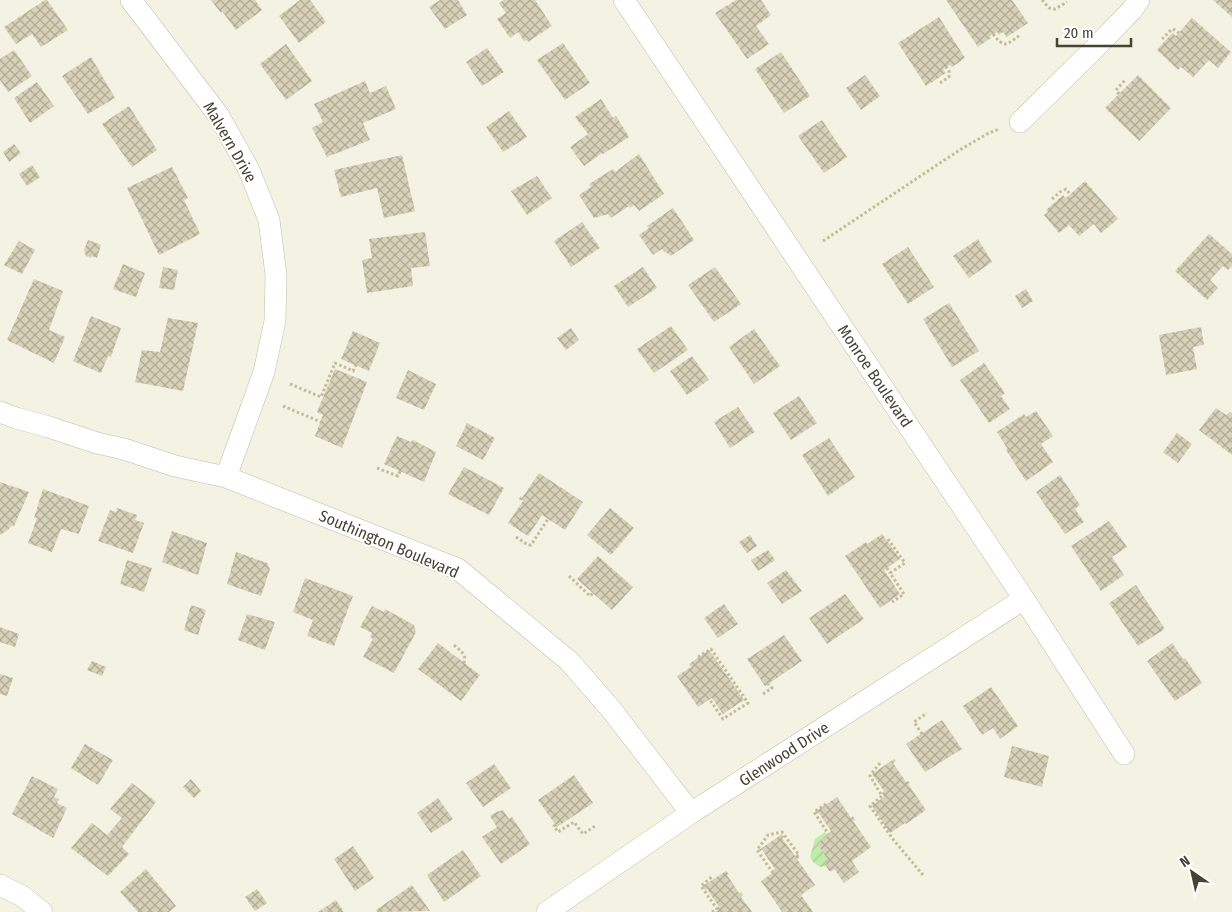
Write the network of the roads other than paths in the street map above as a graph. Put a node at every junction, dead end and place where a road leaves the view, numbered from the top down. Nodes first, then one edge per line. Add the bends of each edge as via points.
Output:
1 (131, 0) edge
2 (624, 0) edge
3 (1139, 0) edge
4 (1020, 122) road end
5 (0, 412) edge
6 (226, 477) junction
7 (1024, 599) junction
8 (1124, 754) dead end
9 (691, 813) junction
10 (0, 885) edge
11 (42, 912) edge
12 (547, 912) edge

1 - 6 street, Malvern Drive via 218,116 249,170 269,220 276,274 275,320 264,372
2 - 7 street, Monroe Boulevard
3 - 4 street
5 - 6 street, Southington Boulevard via 175,466
6 - 9 street, Southington Boulevard via 458,569 568,661 610,708
7 - 8 street, Monroe Boulevard
7 - 9 street, Glenwood Drive
9 - 12 street, Glenwood Drive
10 - 11 street via 22,896

